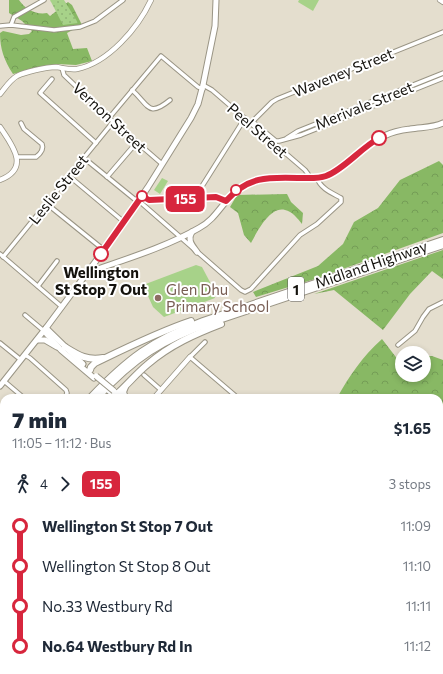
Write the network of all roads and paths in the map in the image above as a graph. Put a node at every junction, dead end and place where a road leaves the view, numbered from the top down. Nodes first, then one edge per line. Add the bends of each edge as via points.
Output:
1 (44, 0) edge
2 (123, 0) edge
3 (150, 0) edge
4 (216, 0) edge
5 (440, 0) edge
6 (443, 2) edge
7 (10, 25) junction
8 (0, 26) edge
9 (443, 32) edge
10 (62, 68) junction
11 (443, 73) edge
12 (443, 78) edge
13 (52, 79) dead end
14 (203, 87) junction
15 (132, 90) junction
16 (0, 94) edge
17 (171, 100) dead end
18 (109, 118) junction
19 (245, 118) junction
20 (113, 122) junction
21 (252, 122) junction
22 (21, 123) dead end
23 (443, 123) edge
24 (0, 127) edge
25 (287, 139) junction
26 (137, 142) junction
27 (96, 143) junction
28 (17, 157) junction
29 (84, 158) junction
30 (162, 164) junction
31 (69, 176) junction
32 (107, 177) junction
33 (310, 178) junction
34 (317, 178) junction
35 (0, 180) edge
36 (197, 198) junction
37 (140, 200) junction
38 (226, 201) junction
39 (47, 204) junction
40 (124, 222) junction
41 (192, 232) junction
42 (181, 237) junction
43 (443, 240) edge
44 (443, 245) edge
45 (104, 250) junction
46 (197, 252) junction
47 (1, 255) edge
48 (57, 261) dead end
49 (88, 272) junction
50 (38, 286) junction
51 (285, 293) junction
52 (443, 302) edge
53 (273, 303) junction
54 (62, 307) junction
55 (25, 315) dead end
56 (45, 330) junction
57 (37, 340) junction
58 (205, 342) dead end
59 (0, 343) edge
60 (398, 345) dead end
61 (63, 350) junction
62 (25, 355) junction
63 (112, 355) junction
64 (190, 357) junction
65 (20, 360) junction
66 (90, 370) junction
67 (144, 375) dead end
68 (95, 377) junction
69 (4, 381) junction
70 (0, 386) edge
71 (162, 390) junction
72 (19, 394) edge
73 (67, 394) edge
74 (94, 394) edge
75 (101, 394) edge
76 (115, 394) edge
77 (117, 394) edge
78 (158, 394) edge
79 (233, 394) edge

1 - 7 street via 13,18
2 - 7 street via 95,21 80,27 48,30
3 - 10 street via 130,33 110,51 81,67
4 - 14 main road via 215,26
5 - 6 street
7 - 8 street
9 - 21 street, Waveney Street via 277,99
10 - 16 street via 52,67 19,75
10 - 18 street, Vernon Street via 66,77
11 - 25 street, Merivale Street via 298,131
12 - 25 street, Merivale Street
13 - 27 street via 40,93
14 - 15 street, Peel Street via 198,87 161,56
14 - 19 street, Peel Street via 212,90
14 - 30 main road via 191,118
15 - 17 street via 152,109 160,108
15 - 18 street
18 - 20 street, Vernon Street
19 - 21 street, Peel Street
19 - 36 street
20 - 26 street, Vernon Street
20 - 27 street, Leslie Street
21 - 25 street via 276,141
21 - 33 street, Peel Street via 305,170
22 - 28 street via 43,147 36,157
23 - 34 main road via 384,136 364,147 331,174
24 - 28 street via 14,147
26 - 30 street, Vernon Street
26 - 32 street
27 - 29 street, Leslie Street
28 - 35 street via 13,171
29 - 31 street, Leslie Street
29 - 32 street
30 - 37 main road
31 - 39 street, Leslie Street
31 - 40 street
32 - 37 street
33 - 34 main road
33 - 38 main road via 270,178 254,181 238,189
34 - 46 street via 330,193 341,198 341,202 317,224 300,235 247,292 241,290
36 - 37 street
36 - 38 street via 219,197
37 - 40 main road
37 - 42 street
38 - 41 main road via 212,219
39 - 45 street
39 - 47 street, Leslie Street
40 - 45 main road
41 - 42 main road
41 - 46 main road via 190,241
42 - 46 street
42 - 49 main road
43 - 51 highway, Midland Highway / 1
44 - 53 highway, Midland Highway / 1
45 - 49 main road
47 - 50 street
48 - 50 street
49 - 54 main road
50 - 54 street
51 - 63 highway via 180,325
51 - 74 highway, Midland Highway / 1 via 197,323 158,340 119,369
52 - 60 street via 430,309 415,331
53 - 75 highway, Midland Highway / 1 via 197,328 164,343 126,368
53 - 77 highway via 181,342 149,363
54 - 56 main road
55 - 56 street
56 - 57 main road
56 - 61 main road
57 - 61 main road via 45,340
57 - 62 main road
58 - 64 street
59 - 65 street
61 - 63 highway via 87,358 98,359
61 - 66 main road
61 - 68 main road
62 - 65 main road
62 - 73 street
63 - 66 highway via 93,364
64 - 71 street
64 - 79 street
65 - 69 main road
66 - 68 main road
67 - 71 street
68 - 76 main road, bridge
69 - 70 main road
69 - 72 street
71 - 78 street

